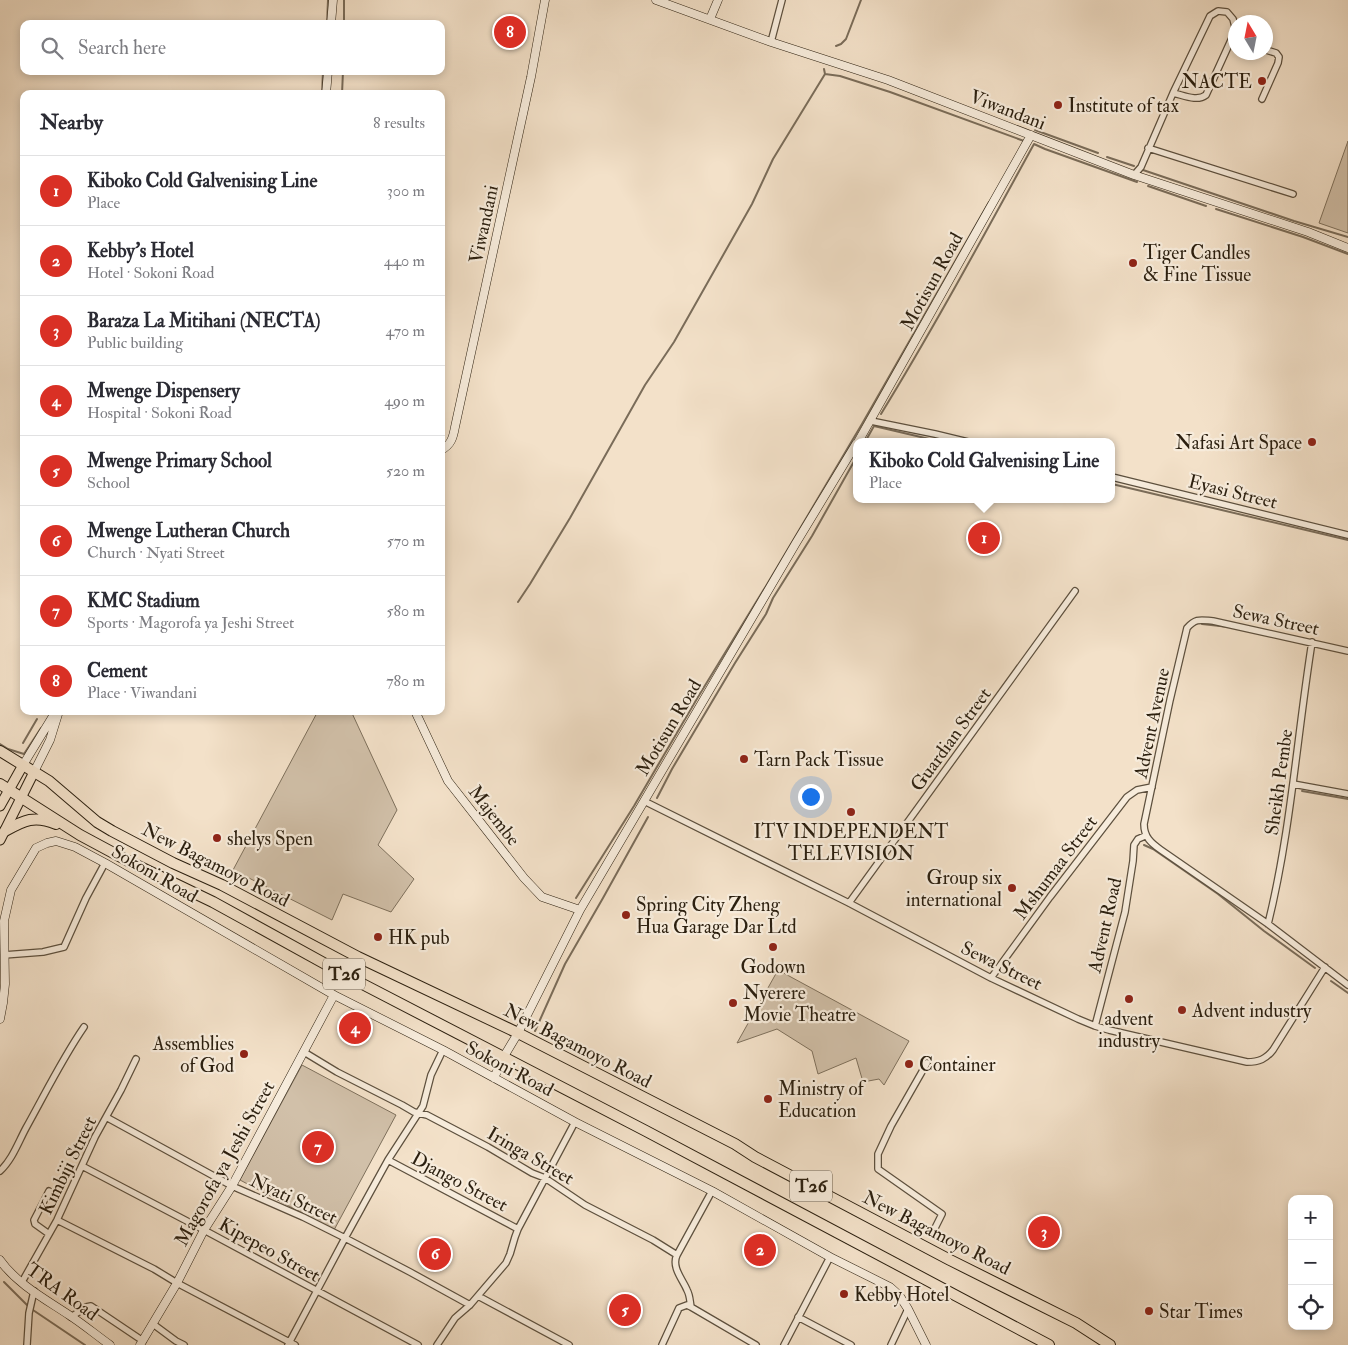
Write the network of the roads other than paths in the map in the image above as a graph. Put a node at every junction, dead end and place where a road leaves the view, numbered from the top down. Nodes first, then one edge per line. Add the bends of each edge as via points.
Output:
1 (333, 0) edge
2 (545, 0) edge
3 (656, 0) edge
4 (718, 0) edge
5 (782, 0) edge
6 (1230, 15) edge
7 (710, 19) junction
8 (331, 20) edge
9 (771, 42) junction
10 (1228, 51) edge
11 (1273, 52) edge
12 (328, 75) edge
13 (326, 90) edge
14 (1172, 93) junction
15 (1262, 98) dead end
16 (1032, 136) junction
17 (1148, 148) junction
18 (1134, 175) junction
19 (1293, 194) dead end
20 (1348, 248) edge
21 (871, 421) junction
22 (860, 438) edge
23 (952, 438) edge
24 (445, 448) edge
25 (853, 450) edge
26 (1115, 478) edge
27 (1348, 535) edge
28 (1074, 591) dead end
29 (1197, 621) joint
30 (1312, 642) junction
31 (1348, 651) edge
32 (54, 715) edge
33 (59, 715) edge
34 (417, 715) edge
35 (0, 751) edge
36 (23, 765) junction
37 (34, 772) junction
38 (1293, 784) junction
39 (4, 787) edge
40 (1152, 787) junction
41 (1348, 794) edge
42 (21, 798) junction
43 (644, 801) junction
44 (0, 806) edge
45 (80, 835) junction
46 (2, 836) edge
47 (1145, 836) junction
48 (105, 863) junction
49 (849, 904) junction
50 (580, 910) junction
51 (1268, 924) junction
52 (4, 955) junction
53 (1325, 967) junction
54 (991, 978) junction
55 (1348, 985) edge
56 (334, 995) junction
57 (0, 1019) edge
58 (1095, 1026) junction
59 (84, 1027) dead end
60 (518, 1033) junction
61 (443, 1050) junction
62 (304, 1052) junction
63 (503, 1058) junction
64 (136, 1059) dead end
65 (927, 1063) dead end
66 (494, 1078) junction
67 (417, 1114) junction
68 (106, 1117) junction
69 (575, 1122) junction
70 (388, 1160) junction
71 (82, 1166) junction
72 (0, 1171) edge
73 (545, 1178) junction
74 (232, 1186) junction
75 (49, 1191) dead end
76 (712, 1191) junction
77 (57, 1220) junction
78 (518, 1229) junction
79 (204, 1230) junction
80 (933, 1232) dead end
81 (49, 1234) junction
82 (345, 1238) junction
83 (677, 1255) junction
84 (830, 1257) junction
85 (2, 1267) edge
86 (22, 1282) junction
87 (177, 1283) junction
88 (34, 1291) junction
89 (317, 1291) junction
90 (478, 1296) junction
91 (470, 1305) junction
92 (691, 1307) junction
93 (908, 1309) junction
94 (71, 1316) junction
95 (798, 1317) junction
96 (153, 1324) junction
97 (142, 1343) edge
98 (290, 1344) edge
99 (566, 1344) edge
100 (1105, 1344) edge
101 (27, 1345) edge
102 (110, 1345) edge
103 (184, 1345) edge
104 (418, 1345) edge
105 (437, 1345) edge
106 (662, 1345) edge
107 (756, 1345) edge
108 (784, 1345) edge
109 (851, 1345) edge
110 (890, 1345) edge
111 (926, 1345) edge
112 (1049, 1345) edge

1 - 8 street
2 - 24 street, Viwandani via 452,442
3 - 7 street, Viwandani
4 - 7 street
5 - 9 street
6 - 14 street via 1218,11 1210,16
7 - 9 street, Viwandani
9 - 16 street, Viwandani via 888,80
10 - 14 street via 1206,95 1198,99
11 - 15 street via 1279,57 1278,63
12 - 13 street
14 - 17 street
16 - 18 street, Viwandani
16 - 21 street, Motisun Road
17 - 18 street
17 - 19 street
18 - 20 street, Viwandani
21 - 22 street, Motisun Road
21 - 23 street
25 - 43 street, Motisun Road
26 - 27 street, Eyasi Street
28 - 49 street, Guardian Street
29 - 30 street, Sewa Street via 1213,621
29 - 40 street, Advent Avenue via 1188,628
30 - 31 street, Sewa Street
30 - 38 street, Sheikh Pembe
32 - 36 street
33 - 37 street
34 - 50 street, Majembe via 448,781 524,878 542,897
35 - 36 highway, T26
36 - 37 highway, T26
36 - 39 main road
37 - 42 main road
37 - 60 highway, New Bagamoyo Road / T26 via 112,831 358,957
38 - 41 street
38 - 51 street, Sheikh Pembe via 1286,840
39 - 42 highway, T26
39 - 44 main road
40 - 47 street, Advent Avenue via 1144,824
40 - 54 street, Mshumaa Street via 1127,796
42 - 45 highway, T26
42 - 46 main road
43 - 49 street, Sewa Street
43 - 50 street, Motisun Road
45 - 46 highway via 48,821 32,819 22,821
45 - 63 highway, New Bagamoyo Road / T26 via 213,902
47 - 51 street
47 - 58 street, Advent Road via 1134,845 1125,912
48 - 52 street via 64,946 43,952
48 - 52 street, Sokoni Road via 75,847 56,842 47,842 36,848 11,890 4,921
48 - 56 street, Sokoni Road
49 - 54 street, Sewa Street
50 - 60 street, Motisun Road
51 - 53 street
52 - 57 street via 5,984
53 - 55 street
53 - 58 street, Sewa Street via 1268,1057 1253,1062
54 - 58 street, Sewa Street
56 - 61 street, Sokoni Road
56 - 62 street, Magorofa ya Jeshi Street
59 - 72 street via 67,1052 16,1150
60 - 63 street, Motisun Road
60 - 100 highway, New Bagamoyo Road / T26 via 1076,1323
61 - 66 street, Sokoni Road
61 - 67 street
62 - 67 street, Iringa Street
62 - 74 street, Magorofa ya Jeshi Street
63 - 66 street, Motisun Road
63 - 112 highway, New Bagamoyo Road / T26
64 - 68 street, Kimbiji Street
65 - 80 street via 878,1154 878,1170 942,1214
66 - 69 street, Sokoni Road
67 - 70 street
67 - 73 street, Iringa Street via 427,1115
68 - 71 street, Kimbiji Street
68 - 74 street, Nyati Street
69 - 73 street
69 - 76 street, Sokoni Road
70 - 78 street, Django Street
70 - 82 street
71 - 77 street, Kimbiji Street
71 - 79 street, Kipepeo Street
73 - 78 street
73 - 83 street, Iringa Street
74 - 79 street, Magorofa ya Jeshi Street
74 - 82 street, Nyati Street
75 - 81 street via 34,1224
76 - 83 street
76 - 84 street, Sokoni Road
77 - 81 street, Kimbiji Street
77 - 87 street
78 - 90 street via 506,1263
79 - 87 street, Magorofa ya Jeshi Street
79 - 89 street, Kipepeo Street
81 - 86 street, Kimbiji Street
82 - 89 street
82 - 91 street, Nyati Street
83 - 92 street via 678,1274 687,1290
84 - 93 street, Sokoni Road via 890,1287
84 - 95 street
85 - 86 street, TRA Road
86 - 88 street, TRA Road
87 - 96 street, Magorofa ya Jeshi Street
87 - 98 street
88 - 94 street, TRA Road
88 - 101 street
89 - 98 street
89 - 104 street, Kipepeo Street
90 - 91 street
90 - 99 street
91 - 105 street via 455,1318
92 - 106 street via 680,1308
92 - 107 street
93 - 110 street
93 - 111 street, Sokoni Road
94 - 97 street via 90,1306
94 - 102 street, TRA Road
95 - 108 street
95 - 109 street
96 - 97 street, Magorofa ya Jeshi Street
96 - 103 street

